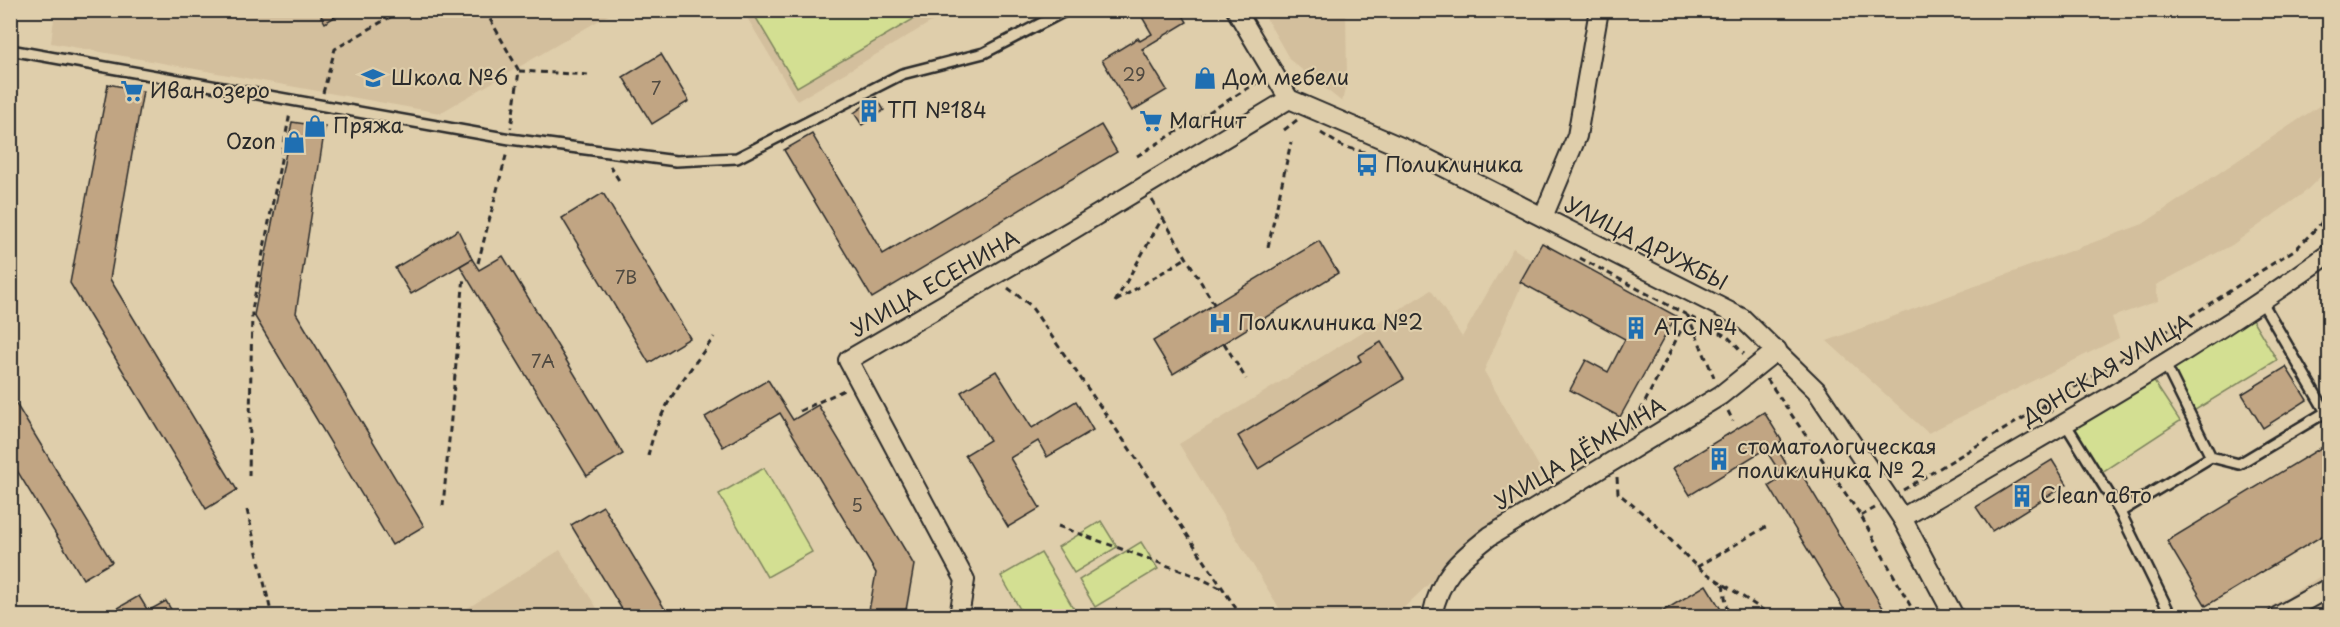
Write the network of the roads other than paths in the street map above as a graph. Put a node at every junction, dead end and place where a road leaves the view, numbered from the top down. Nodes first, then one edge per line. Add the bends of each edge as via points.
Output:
1 (1067, 10) edge
2 (1236, 10) edge
3 (1599, 10) edge
4 (10, 50) edge
5 (1286, 101) junction
6 (1543, 217) junction
7 (2330, 253) edge
8 (2262, 302) junction
9 (1777, 350) junction
10 (2164, 362) junction
11 (2065, 423) junction
12 (2211, 457) junction
13 (2120, 512) junction
14 (1902, 518) junction
15 (2330, 587) edge
16 (959, 616) edge
17 (1432, 616) edge
18 (1954, 616) edge
19 (2171, 616) edge
20 (2278, 616) edge

1 - 4 lane via 984,53 902,74 737,158 676,161 510,139
2 - 5 street
3 - 6 street via 1577,136
5 - 6 street, УЛИЦА ДРУЖБЫ via 1422,156
5 - 16 street, УЛИЦА ЕСЕНИНА via 848,360 965,580
6 - 9 street, УЛИЦА ДРУЖБЫ via 1742,318
7 - 8 street, ДОНСКАЯ УЛИЦА
8 - 10 street, ДОНСКАЯ УЛИЦА
8 - 12 lane via 2326,412 2239,464
9 - 14 street, УЛИЦА ДРУЖБЫ via 1816,390
9 - 17 street, УЛИЦА ДЁМКИНА via 1721,395 1490,536 1460,560 1437,591
10 - 11 street, ДОНСКАЯ УЛИЦА
10 - 12 lane
11 - 13 lane
11 - 14 street, ДОНСКАЯ УЛИЦА
12 - 13 lane
13 - 19 lane
14 - 18 street, УЛИЦА ДРУЖБЫ
15 - 20 street

